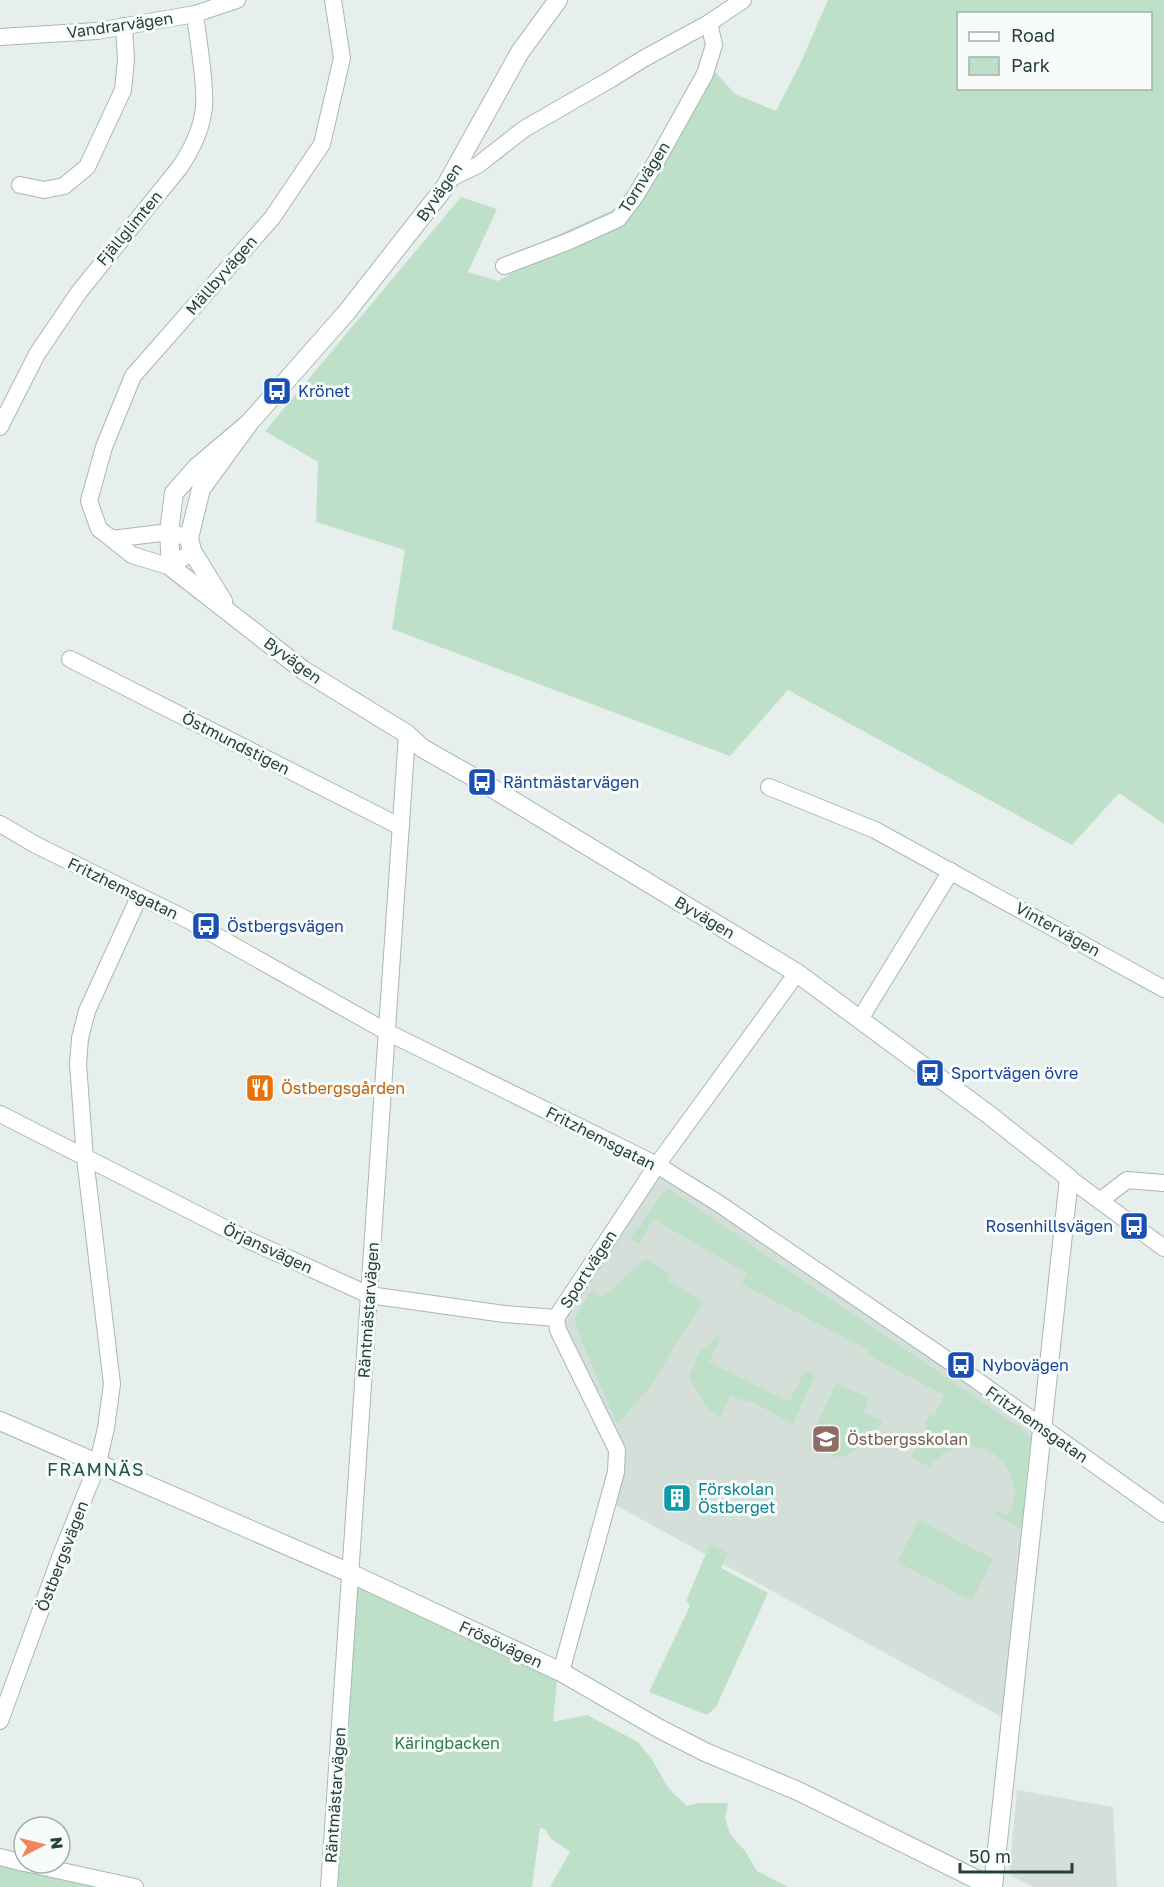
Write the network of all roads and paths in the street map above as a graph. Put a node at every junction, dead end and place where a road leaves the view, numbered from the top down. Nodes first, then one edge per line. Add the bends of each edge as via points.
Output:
1 (237, 0) edge
2 (333, 0) edge
3 (558, 0) edge
4 (743, 0) edge
5 (195, 14) junction
6 (709, 23) junction
7 (124, 26) junction
8 (0, 37) edge
9 (451, 178) junction
10 (20, 185) dead end
11 (504, 266) dead end
12 (249, 423) junction
13 (0, 428) edge
14 (169, 532) junction
15 (112, 539) junction
16 (190, 544) junction
17 (171, 567) junction
18 (229, 611) junction
19 (70, 659) dead end
20 (407, 734) junction
21 (769, 787) dead end
22 (0, 824) edge
23 (401, 827) junction
24 (951, 871) junction
25 (139, 897) junction
26 (797, 973) junction
27 (1164, 988) edge
28 (860, 1019) junction
29 (387, 1032) junction
30 (0, 1114) edge
31 (85, 1158) junction
32 (657, 1166) junction
33 (1069, 1178) junction
34 (1164, 1183) edge
35 (1101, 1200) junction
36 (1164, 1248) edge
37 (369, 1295) junction
38 (556, 1318) junction
39 (0, 1421) edge
40 (1042, 1428) junction
41 (98, 1463) junction
42 (1164, 1515) edge
43 (350, 1573) junction
44 (561, 1672) junction
45 (0, 1721) edge
46 (72, 1873) edge
47 (135, 1887) edge
48 (329, 1887) edge
49 (993, 1887) edge

1 - 5 street, Vandrarvägen
2 - 15 street, Mällbyvägen via 342,58 322,144 272,218 133,376 104,447 89,501 99,529
3 - 9 street, Byvägen via 520,52
4 - 6 street
5 - 7 street, Vandrarvägen
5 - 13 street, Fjällglimten via 204,106 193,144 180,167 94,271 51,332
6 - 9 street via 524,129 478,165
6 - 11 street, Tornvägen via 714,45 705,74 657,160 618,219
7 - 8 street, Vandrarvägen
7 - 10 street via 123,90 87,167 64,186 44,190
9 - 12 street, Byvägen via 346,313
12 - 14 street, Byvägen via 197,467 174,493
12 - 16 street, Byvägen via 201,489
14 - 15 street
14 - 16 street
14 - 17 street, Byvägen
15 - 17 street, Mällbyvägen via 132,555
16 - 17 street
16 - 18 street, Byvägen
17 - 18 street, Byvägen
18 - 20 street, Byvägen via 303,670
19 - 23 street, Östmundstigen
20 - 23 street, Räntmästarvägen
20 - 26 street, Byvägen via 422,748
21 - 24 street, Vintervägen via 875,830
22 - 25 street, Fritzhemsgatan
23 - 29 street, Räntmästarvägen
24 - 27 street, Vintervägen
24 - 28 street
25 - 29 street, Fritzhemsgatan via 188,920
25 - 31 street, Östbergsvägen via 87,1011 80,1038 78,1064
26 - 28 street, Byvägen
26 - 32 street, Sportvägen
28 - 33 street, Byvägen
29 - 32 street, Fritzhemsgatan
29 - 37 street, Räntmästarvägen
30 - 31 street, Örjansvägen
31 - 37 street, Örjansvägen via 246,1239
31 - 41 street, Östbergsvägen via 112,1384
32 - 38 street, Sportvägen
32 - 40 street, Fritzhemsgatan via 718,1203
33 - 35 street, Byvägen
33 - 40 street
34 - 35 street via 1127,1180
35 - 36 street, Byvägen
37 - 38 street, Örjansvägen
37 - 43 street, Räntmästarvägen
38 - 44 street, Sportvägen via 617,1450 616,1472
39 - 41 street, Frösövägen
40 - 42 street, Fritzhemsgatan
40 - 49 street
41 - 43 street, Frösövägen
41 - 45 street, Östbergsvägen
43 - 44 street, Frösövägen
43 - 48 street, Räntmästarvägen
44 - 49 street, Frösövägen via 705,1752 798,1791
46 - 47 street

